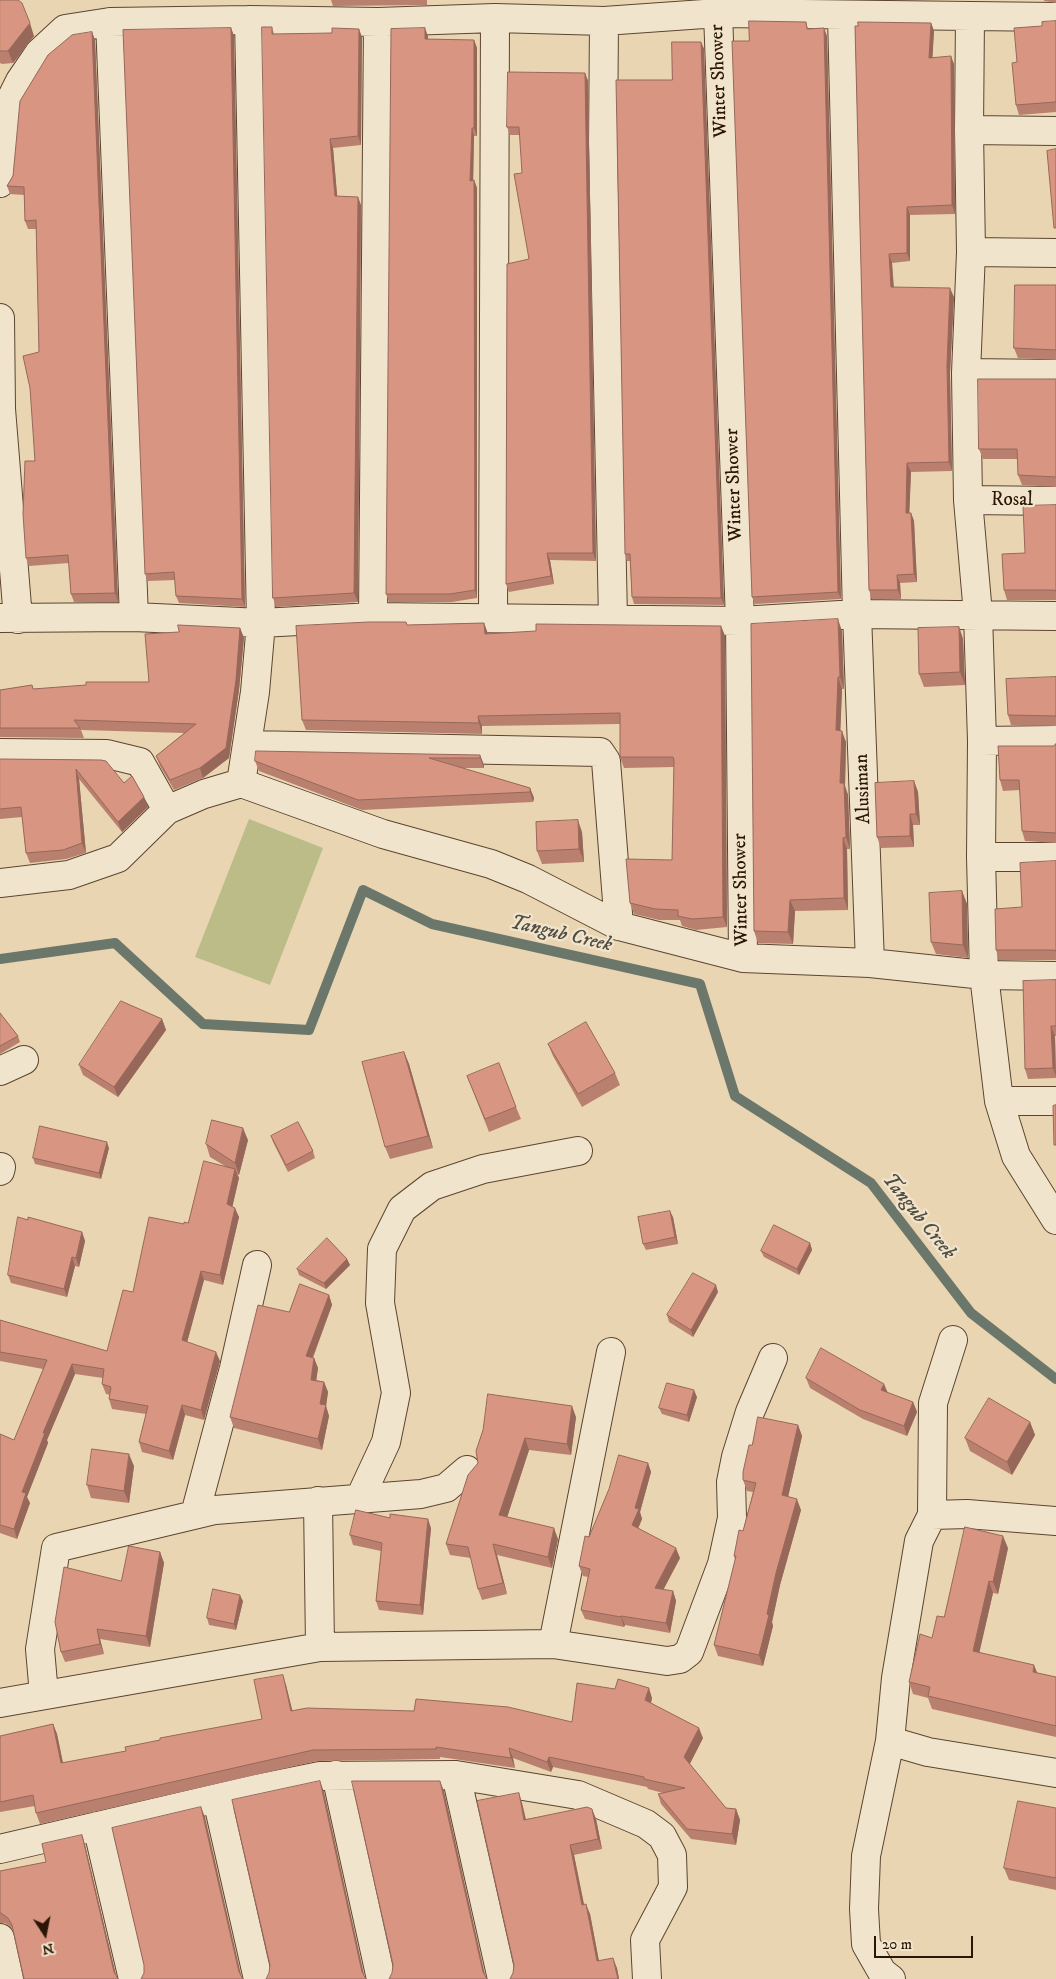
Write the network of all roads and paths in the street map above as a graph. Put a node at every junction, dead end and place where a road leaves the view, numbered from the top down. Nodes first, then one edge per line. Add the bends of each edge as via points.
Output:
1 (718, 13) junction
2 (842, 16) junction
3 (970, 16) junction
4 (1056, 17) edge
5 (495, 18) junction
6 (250, 20) junction
7 (604, 21) junction
8 (110, 22) junction
9 (378, 22) junction
10 (968, 130) junction
11 (1056, 131) edge
12 (0, 184) edge
13 (971, 252) junction
14 (1056, 253) edge
15 (0, 318) edge
16 (966, 373) junction
17 (1056, 374) edge
18 (0, 410) edge
19 (968, 500) junction
20 (1056, 501) edge
21 (857, 614) junction
22 (978, 614) junction
23 (1056, 616) edge
24 (134, 617) junction
25 (373, 617) junction
26 (9, 618) edge
27 (493, 618) junction
28 (613, 619) junction
29 (740, 621) junction
30 (261, 623) junction
31 (1056, 740) edge
32 (982, 741) junction
33 (249, 745) junction
34 (0, 753) edge
35 (241, 783) junction
36 (167, 810) junction
37 (981, 857) junction
38 (1056, 858) edge
39 (1, 882) edge
40 (619, 926) junction
41 (743, 958) junction
42 (870, 963) junction
43 (984, 975) junction
44 (1056, 976) edge
45 (24, 1060) dead end
46 (0, 1071) edge
47 (999, 1101) junction
48 (1056, 1101) edge
49 (578, 1151) dead end
50 (1056, 1220) edge
51 (257, 1265) dead end
52 (953, 1340) dead end
53 (611, 1352) dead end
54 (773, 1358) dead end
55 (467, 1470) dead end
56 (359, 1500) junction
57 (318, 1501) junction
58 (195, 1514) junction
59 (932, 1515) junction
60 (1056, 1520) edge
61 (553, 1644) junction
62 (320, 1647) junction
63 (44, 1695) junction
64 (0, 1703) edge
65 (890, 1741) junction
66 (1056, 1773) edge
67 (336, 1775) junction
68 (456, 1775) junction
69 (217, 1798) junction
70 (97, 1826) junction
71 (0, 1849) edge
72 (0, 1938) edge
73 (9, 1979) edge
74 (132, 1979) edge
75 (258, 1979) edge
76 (381, 1979) edge
77 (502, 1979) edge
78 (647, 1979) edge
79 (891, 1979) edge

1 - 2 street
1 - 7 street
1 - 29 street, Winter Shower
2 - 3 street
2 - 21 street, Alusiman
3 - 4 street
3 - 10 street
5 - 7 street
5 - 9 street
5 - 27 street
6 - 8 street
6 - 9 street
6 - 30 street
7 - 28 street via 602,147
8 - 12 street via 65,29 39,53 6,109
8 - 24 street
9 - 25 street
10 - 11 street
10 - 13 street
13 - 14 street
13 - 16 street
15 - 18 street
16 - 17 street
16 - 19 street
18 - 26 street
19 - 20 street, Rosal
19 - 22 street
21 - 22 street
21 - 29 street
21 - 42 street, Alusiman
22 - 23 street
22 - 32 street
24 - 26 street
24 - 30 street
25 - 27 street
25 - 30 street
27 - 28 street
28 - 29 street
29 - 41 street, Winter Shower
30 - 33 street
31 - 32 street
32 - 37 street
33 - 35 street
33 - 40 street via 600,752 606,760
34 - 36 street via 106,754 140,762
35 - 36 street
35 - 40 street via 383,834 491,864 528,879
36 - 39 street via 118,858 69,875
37 - 38 street
37 - 43 street
40 - 41 street
41 - 42 street
42 - 43 street
43 - 44 street
43 - 47 street
45 - 46 street
47 - 48 street
47 - 50 street via 1016,1156
49 - 56 street via 483,1169 432,1186 402,1209 382,1249 380,1303 396,1393 386,1442
51 - 58 street via 234,1368
52 - 59 street via 932,1403
53 - 61 street
54 - 61 street via 750,1412 736,1458 731,1482 732,1518 722,1564 689,1652 680,1659 667,1660
55 - 56 street via 446,1488 421,1494
56 - 57 street
57 - 58 street
57 - 62 street
58 - 63 street via 56,1548 40,1649
59 - 60 street
59 - 65 street via 919,1541 896,1678
61 - 62 street
62 - 63 street
63 - 64 street
65 - 66 street via 938,1754
65 - 79 street via 866,1856 864,1909 866,1944 882,1972
67 - 68 street
67 - 69 street
67 - 76 street
68 - 77 street
68 - 78 street via 578,1795 646,1824 662,1836 672,1855 673,1887 645,1940
69 - 70 street
69 - 75 street
70 - 71 street
70 - 74 street
72 - 73 street

